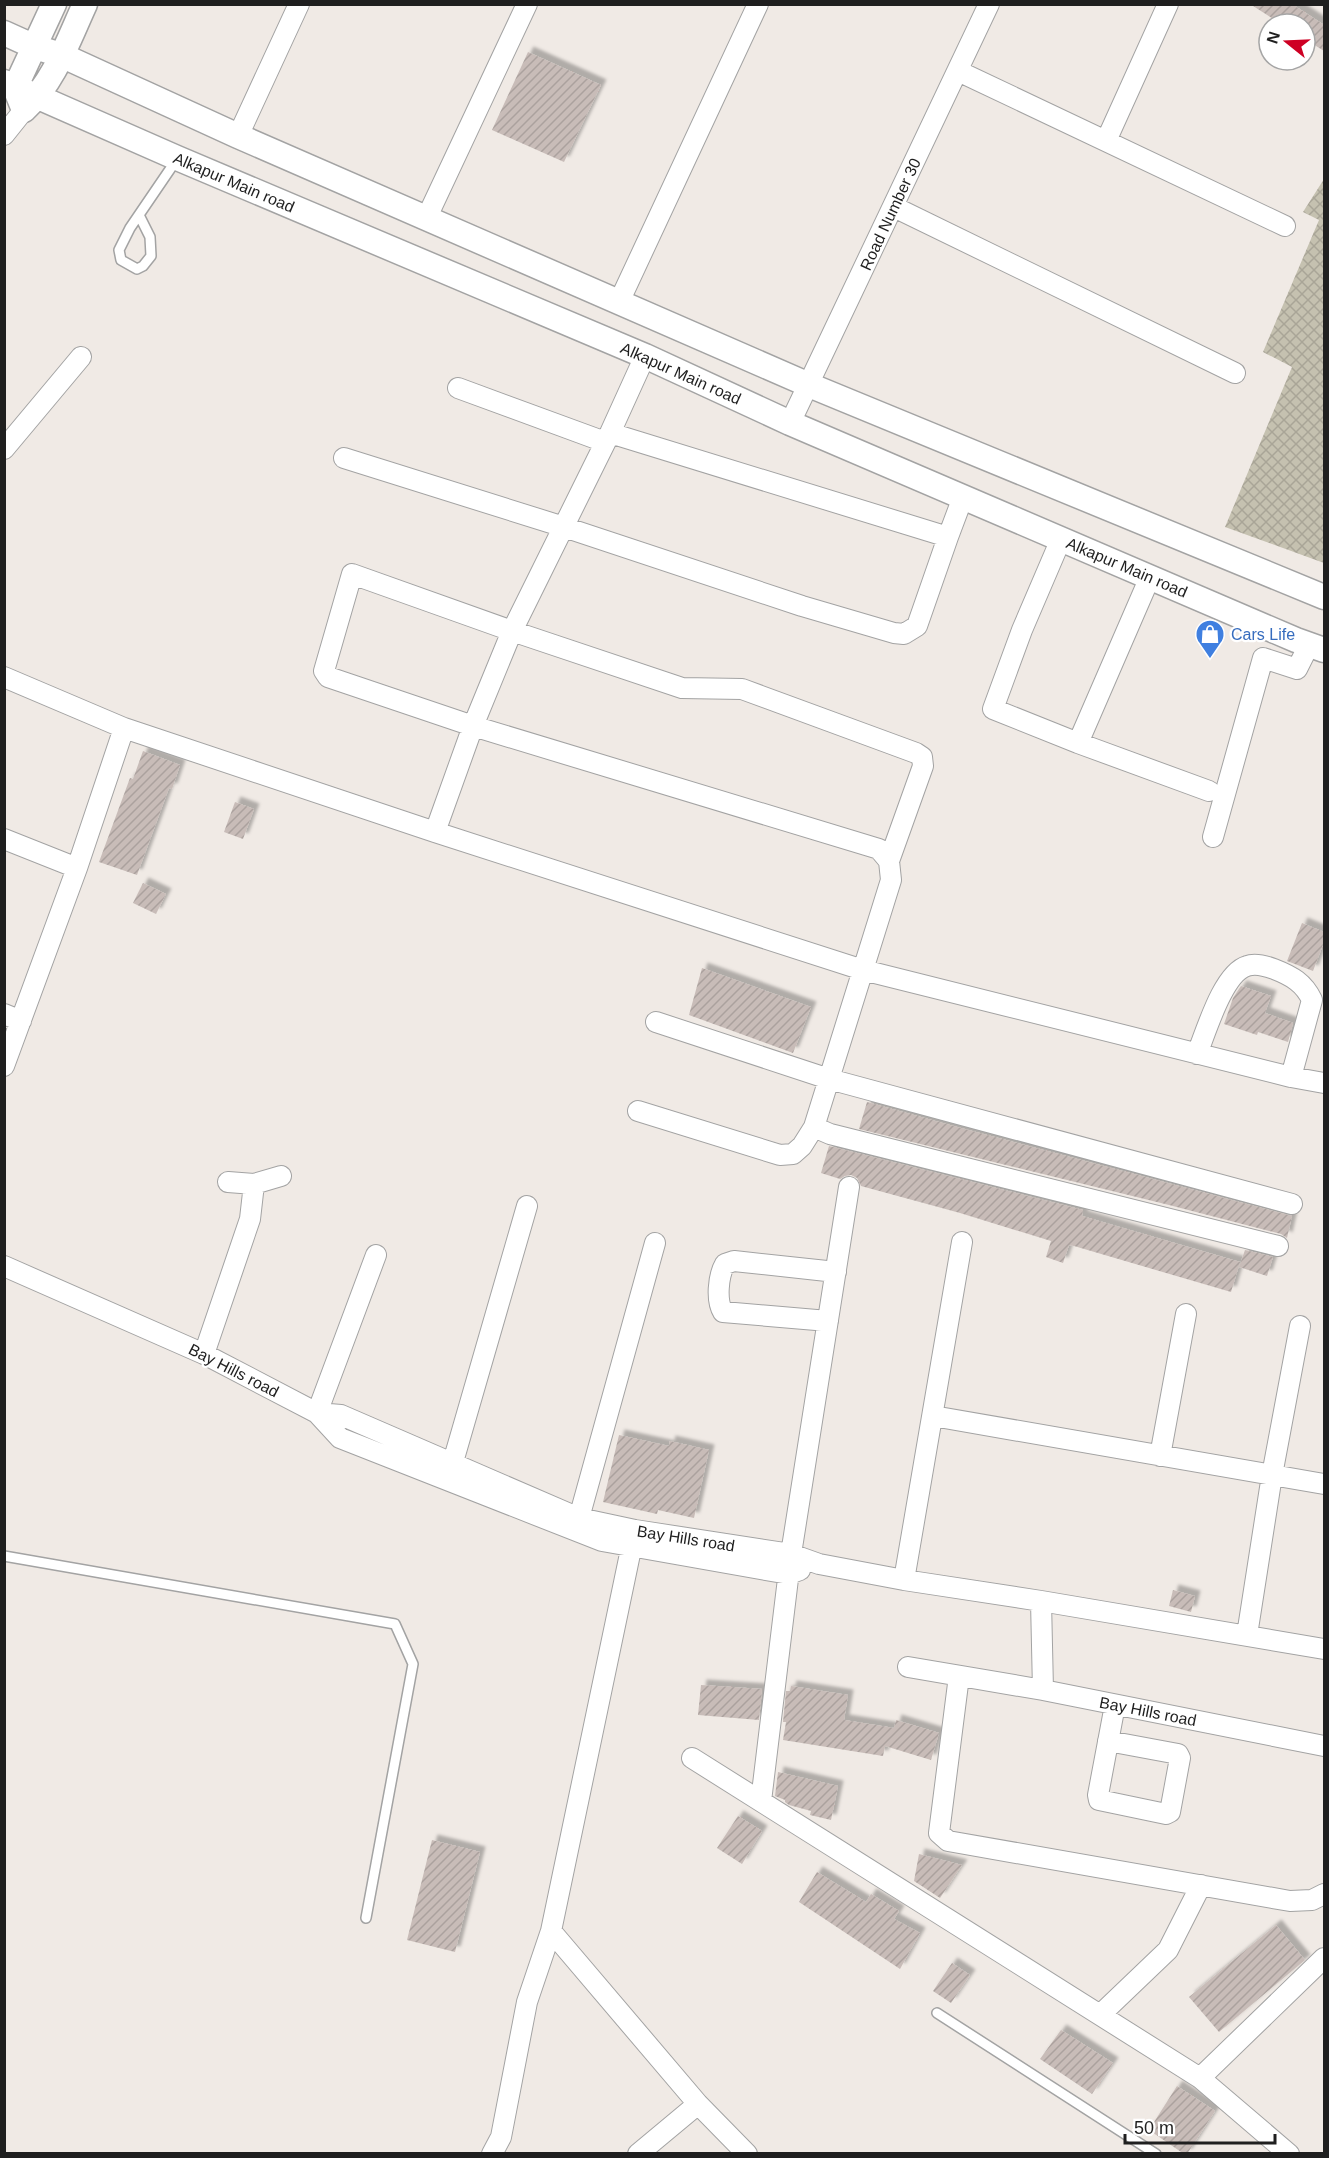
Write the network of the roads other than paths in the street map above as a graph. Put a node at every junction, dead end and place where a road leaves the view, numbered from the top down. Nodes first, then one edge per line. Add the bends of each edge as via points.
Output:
1 (54, 4) edge
2 (85, 4) edge
3 (299, 4) edge
4 (526, 4) edge
5 (758, 4) edge
6 (990, 4) edge
7 (1168, 4) edge
8 (4, 33) edge
9 (35, 47) junction
10 (61, 56) junction
11 (958, 71) junction
12 (10, 85) edge
13 (31, 104) junction
14 (4, 135) edge
15 (238, 136) junction
16 (1106, 141) junction
17 (177, 158) junction
18 (894, 207) junction
19 (139, 215) junction
20 (428, 217) junction
21 (1285, 226) dead end
22 (619, 302) junction
23 (645, 356) junction
24 (81, 357) dead end
25 (1235, 373) dead end
26 (809, 385) junction
27 (458, 388) dead end
28 (790, 423) junction
29 (608, 437) junction
30 (4, 449) edge
31 (344, 458) dead end
32 (963, 497) junction
33 (564, 526) junction
34 (948, 537) junction
35 (1061, 539) junction
36 (1150, 577) junction
37 (1324, 597) edge
38 (513, 631) junction
39 (1317, 647) edge
40 (4, 677) edge
41 (474, 726) junction
42 (124, 728) junction
43 (1078, 743) junction
44 (1209, 791) dead end
45 (435, 832) junction
46 (1213, 837) dead end
47 (4, 839) edge
48 (889, 861) junction
49 (77, 868) junction
50 (863, 970) junction
51 (13, 1017) edge
52 (656, 1022) dead end
53 (1197, 1054) junction
54 (4, 1066) edge
55 (1291, 1077) junction
56 (829, 1079) junction
57 (1324, 1083) edge
58 (638, 1111) dead end
59 (814, 1127) junction
60 (281, 1176) dead end
61 (228, 1182) dead end
62 (254, 1184) junction
63 (849, 1187) dead end
64 (1292, 1204) dead end
65 (527, 1206) dead end
66 (962, 1242) dead end
67 (655, 1243) dead end
68 (1278, 1246) dead end
69 (376, 1256) dead end
70 (4, 1266) edge
71 (836, 1272) junction
72 (1186, 1314) dead end
73 (828, 1321) junction
74 (1300, 1326) dead end
75 (204, 1354) junction
76 (317, 1413) junction
77 (933, 1416) junction
78 (1160, 1456) junction
79 (453, 1462) junction
80 (1272, 1474) junction
81 (1324, 1484) edge
82 (579, 1518) junction
83 (633, 1539) junction
84 (4, 1556) edge
85 (790, 1564) junction
86 (904, 1580) junction
87 (1041, 1600) junction
88 (1247, 1635) junction
89 (1324, 1649) edge
90 (908, 1667) dead end
91 (959, 1676) junction
92 (1043, 1690) junction
93 (1115, 1705) junction
94 (1108, 1741) junction
95 (1324, 1746) edge
96 (692, 1758) dead end
97 (761, 1801) junction
98 (1200, 1885) junction
99 (1324, 1894) edge
100 (366, 1918) dead end
101 (551, 1930) junction
102 (1324, 1958) edge
103 (937, 2013) dead end
104 (1100, 2015) junction
105 (1200, 2078) junction
106 (698, 2104) junction
107 (492, 2154) edge
108 (638, 2154) edge
109 (747, 2154) edge
110 (1156, 2154) edge
111 (1289, 2154) edge

1 - 9 street
2 - 10 street
3 - 15 street
4 - 20 street
5 - 22 street
6 - 11 street, Road Number 30
7 - 16 street
8 - 9 street
9 - 10 street
9 - 12 street
10 - 13 street
10 - 15 street
11 - 16 street
11 - 18 street, Road Number 30
12 - 13 street, Alkapur Main road
13 - 14 street
13 - 17 street, Alkapur Main road
15 - 20 street
16 - 21 street
17 - 19 lane
17 - 23 street, Alkapur Main road
18 - 25 street
18 - 26 street, Road Number 30
19 - 19 lane via 150,237 151,256 136,268 121,260 119,250
20 - 22 street
22 - 26 street
23 - 28 street, Alkapur Main road
23 - 29 street
24 - 30 street
26 - 28 street, Road Number 30
26 - 37 street
27 - 29 street
28 - 32 street, Alkapur Main road
29 - 33 street
29 - 34 street
31 - 33 street
32 - 34 street
32 - 35 street, Alkapur Main road
33 - 34 street via 792,603 904,634 917,627
33 - 38 street
35 - 36 street, Alkapur Main road
35 - 43 street via 993,709
36 - 39 street, Alkapur Main road
36 - 43 street
38 - 41 street
38 - 41 street via 352,574 324,671 328,677
38 - 48 street via 682,688 742,688 922,757 923,766
39 - 46 street via 1297,669 1263,658
40 - 42 street
41 - 45 street
41 - 48 street via 879,849
42 - 45 street
42 - 49 street
43 - 44 street
45 - 50 street
47 - 49 street
48 - 50 street via 891,879
49 - 51 street
50 - 53 street
50 - 56 street
51 - 54 street
52 - 56 street
53 - 55 street
53 - 55 street via 1230,978 1246,966 1264,965 1306,987 1312,1000
55 - 57 street
56 - 59 street
56 - 64 street
58 - 59 street via 780,1155 793,1155
59 - 68 street
60 - 62 street
61 - 62 street
62 - 75 street via 250,1219
63 - 71 street
65 - 79 street
66 - 77 street
67 - 82 street
69 - 76 street
70 - 75 street, Bay Hills road
71 - 73 street
71 - 73 street via 734,1261 725,1264 721,1271 719,1306 723,1312
72 - 78 street
73 - 85 street
74 - 80 street
75 - 76 street, Bay Hills road
76 - 79 street, Bay Hills road via 341,1415
76 - 83 street via 340,1438 602,1541
77 - 78 street
77 - 86 street
78 - 80 street
79 - 82 street, Bay Hills road
80 - 81 street
80 - 88 street
82 - 83 street, Bay Hills road
83 - 85 street
83 - 101 street
84 - 100 lane via 395,1624 413,1664
85 - 86 street via 819,1564
85 - 97 street
86 - 87 street
87 - 88 street
87 - 92 street
88 - 89 street
90 - 91 street, Bay Hills road
91 - 92 street, Bay Hills road
91 - 98 street via 939,1833 948,1841
92 - 93 street, Bay Hills road
93 - 94 street
93 - 95 street, Bay Hills road
94 - 94 street via 1099,1800 1170,1812 1178,1754
96 - 97 street
97 - 104 street
98 - 99 street via 1290,1901 1312,1900
98 - 104 street via 1168,1950
101 - 106 street
101 - 107 street via 527,2002 501,2137
102 - 105 street
103 - 110 lane
104 - 105 street
105 - 111 street
106 - 108 street
106 - 109 street

